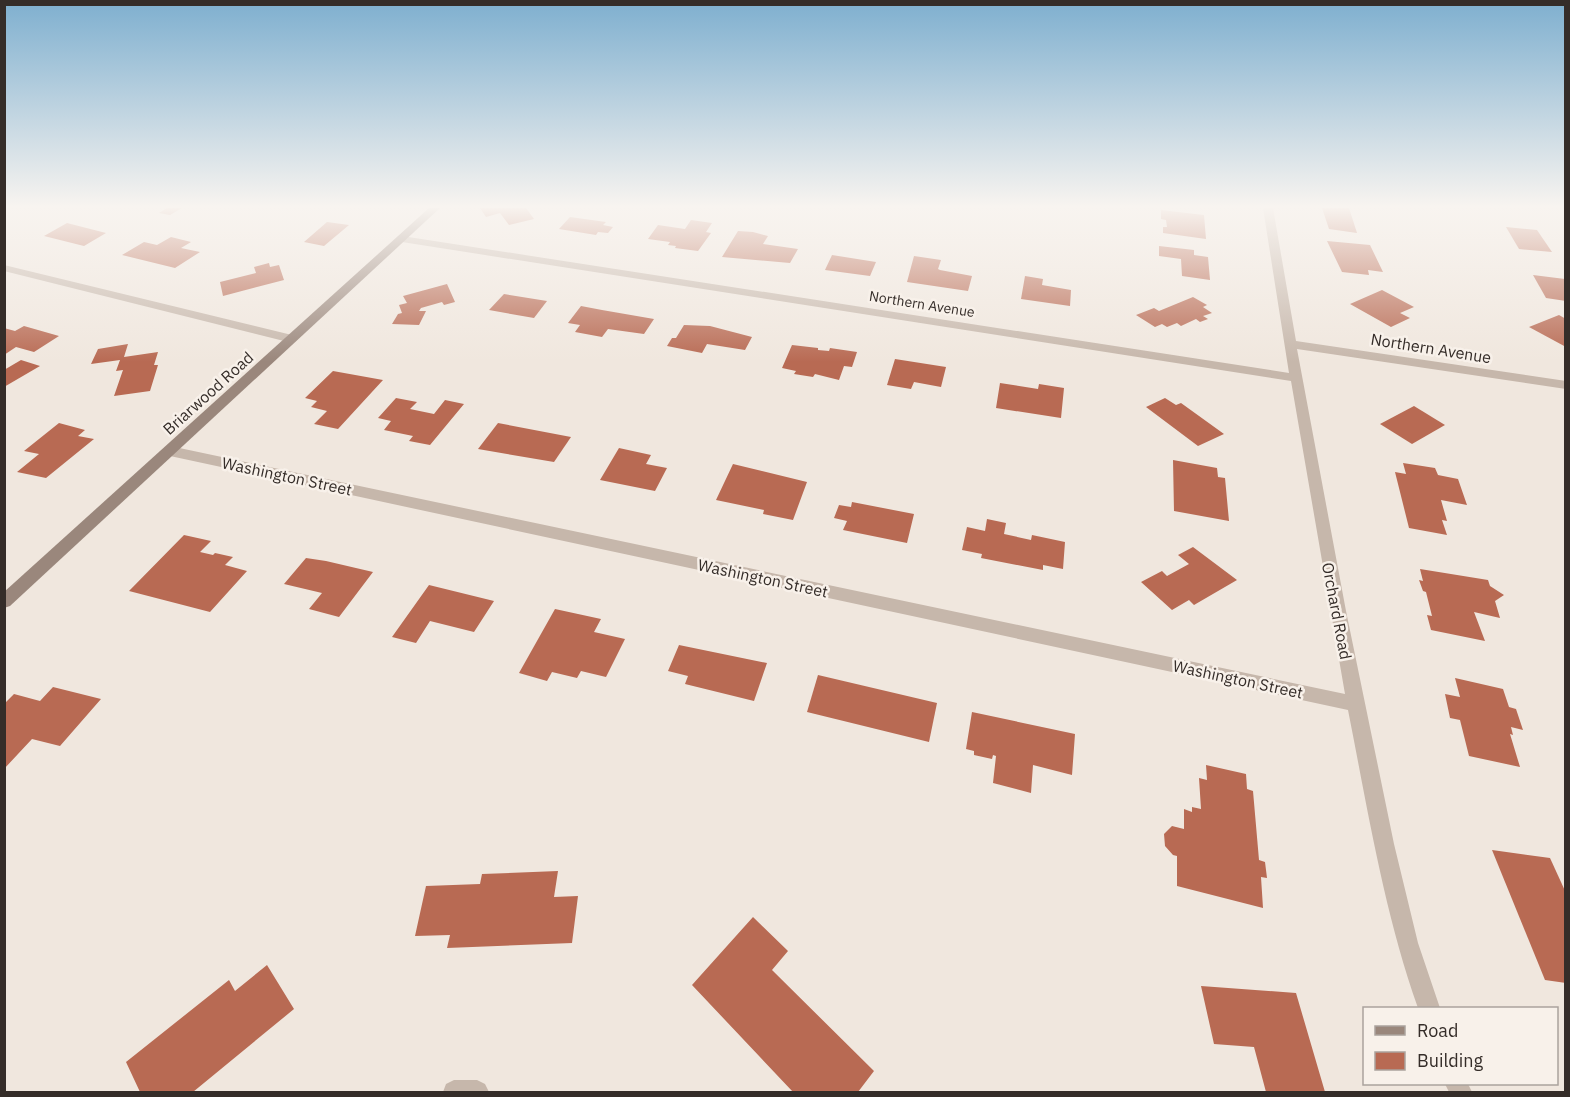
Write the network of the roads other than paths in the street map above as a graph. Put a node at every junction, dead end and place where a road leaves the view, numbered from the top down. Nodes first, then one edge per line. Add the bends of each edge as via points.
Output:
1 (380, 259) edge
2 (532, 259) edge
3 (1277, 259) edge
4 (4, 268) edge
5 (292, 339) junction
6 (1291, 344) junction
7 (1296, 378) junction
8 (1566, 385) edge
9 (170, 451) junction
10 (4, 602) edge
11 (1355, 704) junction
12 (1429, 1007) edge
13 (454, 1092) edge
14 (477, 1092) edge

1 - 5 street, Briarwood Road
2 - 7 street, Northern Avenue
3 - 6 street, Orchard Road
4 - 5 street
5 - 9 street, Briarwood Road
6 - 7 street, Orchard Road
6 - 8 street, Northern Avenue
7 - 11 street, Orchard Road
9 - 10 street, Briarwood Road
9 - 11 street, Washington Street
11 - 12 street, Orchard Road via 1398,912
13 - 14 street

